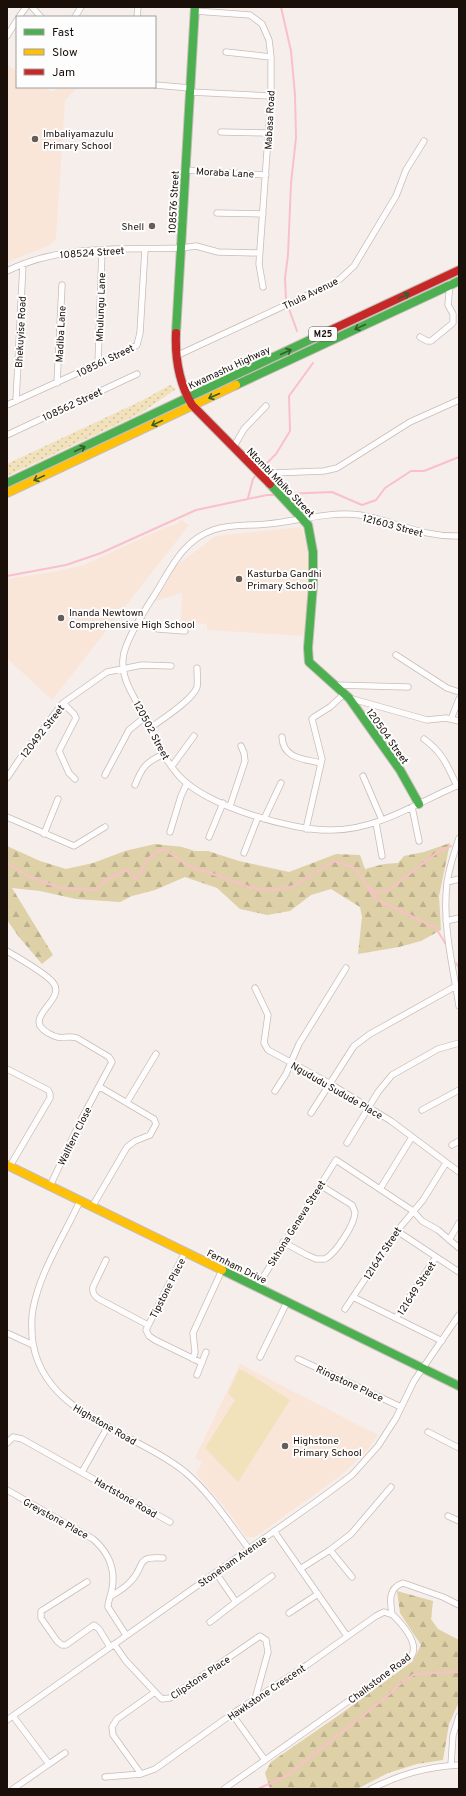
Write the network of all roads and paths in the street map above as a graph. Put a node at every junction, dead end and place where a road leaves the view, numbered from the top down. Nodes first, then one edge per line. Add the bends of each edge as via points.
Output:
1 (26, 7) edge
2 (32, 7) edge
3 (81, 7) edge
4 (195, 9) edge
5 (20, 16) edge
6 (40, 16) edge
7 (76, 16) edge
8 (16, 22) edge
9 (7, 36) edge
10 (226, 52) dead end
11 (271, 57) junction
12 (156, 85) edge
13 (190, 90) junction
14 (271, 96) junction
15 (221, 132) dead end
16 (269, 133) junction
17 (424, 141) dead end
18 (185, 170) junction
19 (266, 174) junction
20 (217, 213) dead end
21 (263, 214) junction
22 (181, 248) junction
23 (145, 249) junction
24 (102, 250) junction
25 (260, 253) junction
26 (23, 264) junction
27 (459, 270) edge
28 (7, 271) edge
29 (450, 275) junction
30 (459, 281) edge
31 (62, 285) dead end
32 (450, 286) junction
33 (263, 288) dead end
34 (420, 337) dead end
35 (176, 356) junction
36 (98, 363) junction
37 (137, 374) dead end
38 (57, 383) junction
39 (187, 398) junction
40 (16, 400) junction
41 (459, 400) edge
42 (7, 405) edge
43 (192, 405) junction
44 (266, 406) dead end
45 (7, 435) edge
46 (234, 448) junction
47 (266, 480) junction
48 (7, 483) edge
49 (7, 493) edge
50 (304, 519) junction
51 (459, 536) edge
52 (140, 620) junction
53 (185, 631) dead end
54 (396, 655) dead end
55 (171, 666) dead end
56 (197, 668) dead end
57 (123, 669) junction
58 (334, 685) junction
59 (408, 688) dead end
60 (459, 692) edge
61 (346, 696) junction
62 (459, 699) edge
63 (63, 704) junction
64 (144, 717) junction
65 (451, 719) junction
66 (459, 721) edge
67 (150, 728) junction
68 (194, 736) dead end
69 (282, 737) dead end
70 (424, 739) dead end
71 (241, 746) dead end
72 (164, 754) junction
73 (321, 763) junction
74 (172, 766) junction
75 (105, 775) dead end
76 (363, 776) dead end
77 (7, 778) edge
78 (75, 778) dead end
79 (187, 783) junction
80 (281, 783) dead end
81 (135, 785) dead end
82 (458, 786) edge
83 (58, 799) dead end
84 (223, 803) junction
85 (415, 805) junction
86 (230, 806) junction
87 (7, 817) edge
88 (258, 817) junction
89 (264, 819) junction
90 (382, 820) junction
91 (376, 823) junction
92 (105, 827) dead end
93 (306, 829) junction
94 (170, 832) dead end
95 (44, 834) junction
96 (209, 838) dead end
97 (459, 838) edge
98 (419, 841) dead end
99 (244, 853) dead end
100 (382, 856) dead end
101 (459, 879) edge
102 (447, 882) junction
103 (459, 918) edge
104 (446, 921) junction
105 (7, 951) edge
106 (346, 968) dead end
107 (456, 986) junction
108 (255, 988) dead end
109 (459, 1006) edge
110 (459, 1043) edge
111 (156, 1054) dead end
112 (290, 1062) junction
113 (7, 1069) edge
114 (329, 1084) junction
115 (100, 1087) junction
116 (459, 1090) edge
117 (275, 1091) dead end
118 (128, 1102) junction
119 (369, 1107) junction
120 (422, 1110) dead end
121 (311, 1113) dead end
122 (412, 1137) junction
123 (459, 1141) edge
124 (347, 1143) dead end
125 (452, 1145) dead end
126 (446, 1163) junction
127 (8, 1166) edge
128 (459, 1172) edge
129 (320, 1185) junction
130 (50, 1186) junction
131 (380, 1189) junction
132 (80, 1201) junction
133 (92, 1207) junction
134 (413, 1212) junction
135 (459, 1222) edge
136 (397, 1231) junction
137 (449, 1240) junction
138 (284, 1242) junction
139 (459, 1248) edge
140 (185, 1252) junction
141 (436, 1257) junction
142 (106, 1260) dead end
143 (222, 1270) junction
144 (459, 1272) edge
145 (257, 1287) junction
146 (353, 1297) junction
147 (287, 1302) junction
148 (345, 1309) dead end
149 (459, 1316) edge
150 (396, 1318) junction
151 (148, 1324) junction
152 (7, 1333) edge
153 (442, 1341) junction
154 (33, 1345) junction
155 (206, 1352) dead end
156 (260, 1357) dead end
157 (193, 1359) junction
158 (298, 1359) dead end
159 (202, 1363) junction
160 (422, 1368) junction
161 (197, 1375) dead end
162 (459, 1386) edge
163 (401, 1407) junction
164 (108, 1426) junction
165 (428, 1432) dead end
166 (7, 1443) edge
167 (459, 1448) edge
168 (82, 1472) junction
169 (391, 1487) dead end
170 (7, 1490) edge
171 (448, 1516) dead end
172 (459, 1521) edge
173 (170, 1522) dead end
174 (274, 1531) junction
175 (249, 1549) junction
176 (330, 1550) junction
177 (163, 1558) dead end
178 (300, 1569) junction
179 (216, 1573) junction
180 (272, 1576) dead end
181 (352, 1577) dead end
182 (87, 1582) dead end
183 (318, 1594) junction
184 (111, 1596) junction
185 (236, 1602) junction
186 (459, 1605) edge
187 (289, 1613) dead end
188 (392, 1614) junction
189 (210, 1622) dead end
190 (126, 1636) junction
191 (347, 1636) junction
192 (112, 1645) junction
193 (155, 1692) junction
194 (255, 1699) junction
195 (232, 1714) junction
196 (13, 1716) junction
197 (459, 1716) edge
198 (7, 1720) edge
199 (65, 1753) dead end
200 (265, 1760) junction
201 (49, 1764) junction
202 (459, 1765) edge
203 (451, 1766) junction
204 (141, 1774) junction
205 (105, 1777) dead end
206 (13, 1789) edge
207 (224, 1789) edge
208 (371, 1789) edge

1 - 5 street
2 - 6 street
3 - 7 street
4 - 11 street, Mabasa Road via 254,17 266,30
4 - 13 street, 108576 Street
8 - 9 street
10 - 11 street
11 - 14 street, Mabasa Road
12 - 13 street
13 - 14 street
13 - 18 street, 108576 Street
14 - 16 street, Mabasa Road
15 - 16 street
16 - 19 street, Mabasa Road
17 - 35 street, Thula Avenue via 406,170 396,196 348,273 327,286
18 - 19 street, Moraba Lane
18 - 22 street, 108576 Street
19 - 21 street, Mabasa Road
20 - 21 street
21 - 25 street, Mabasa Road
22 - 23 street, 108524 Street
22 - 25 street, 108524 Street via 196,246 218,252
22 - 35 street, 108576 Street
23 - 24 street, 108524 Street
23 - 36 street, 108561 Street via 138,343
24 - 26 street, 108524 Street via 62,252
24 - 36 street, Mhulungu Lane
25 - 33 street, Mabasa Road via 259,271
26 - 28 street, 108524 Street
26 - 40 street, Bhekuyise Road
27 - 29 street, Kwamashu Highway / M25
29 - 32 street
39 -> 29 street, Kwamashu Highway / M25
30 - 32 street, Kwamashu Highway / M25
31 - 38 street, Madiba Lane
32 - 34 street via 448,305 453,314 453,323 431,340
32 -> 43 street, Kwamashu Highway / M25
35 - 39 street, 108576 Street
36 - 38 street, 108561 Street
37 - 45 street, 108562 Street
38 - 40 street, 108561 Street
39 - 43 street, Ntombi Mbiko Street
48 -> 39 street, Kwamashu Highway / M25
40 - 42 street, 108561 Street
41 - 47 street via 410,422 337,468 273,474
43 - 46 street, Ntombi Mbiko Street
43 -> 49 street, Kwamashu Highway / M25
44 - 46 street via 244,429
46 - 47 street, Ntombi Mbiko Street
47 - 50 street, Ntombi Mbiko Street
50 - 51 street, 121603 Street via 333,514 360,516 436,536
50 - 52 street, 120502 Street via 223,528 203,534 178,555
50 - 58 street, Ntombi Mbiko Street via 308,525 313,552 309,662
52 - 53 street via 158,629
52 - 57 street, 120502 Street via 124,652
54 - 60 street via 447,688
55 - 57 street, 120492 Street via 149,664
56 - 67 street via 197,687 194,692
57 - 63 street, 120492 Street via 107,672
57 - 64 street, 120502 Street
58 - 59 street
58 - 61 street, 120504 Street
61 - 65 street via 427,720
61 - 73 street via 312,719 321,753
61 - 85 street, 120504 Street via 393,759
62 - 65 street
63 - 77 street, 120492 Street
63 - 78 street via 76,718 59,751 69,772
64 - 67 street, 120502 Street
64 - 75 street via 129,730
65 - 66 street
67 - 72 street, 120502 Street
68 - 74 street
69 - 73 street via 284,747 290,754
70 - 82 street via 444,757
71 - 86 street via 245,761
72 - 74 street, 120502 Street
72 - 81 street via 144,766
73 - 93 street
74 - 79 street, 120502 Street
76 - 90 street
79 - 84 street, 120502 Street
79 - 94 street
80 - 89 street
82 - 85 street, 120502 Street
83 - 95 street
84 - 86 street, 120502 Street
84 - 96 street
85 - 90 street, 120502 Street
85 - 98 street
86 - 88 street, 120502 Street
87 - 95 street
88 - 89 street, 120502 Street
88 - 99 street
89 - 93 street, 120502 Street
90 - 91 street, 120502 Street
91 - 93 street, 120502 Street via 357,828
91 - 100 street
92 - 95 street via 74,846
97 - 102 street
101 - 102 street
102 - 104 street
103 - 104 street
104 - 107 street
105 - 115 street, Wallfern Close via 54,984 56,992 39,1019 42,1030 58,1038 77,1038 112,1060 112,1065
106 - 112 street
107 - 109 street
107 - 114 street via 361,1040 346,1056
108 - 112 street, Ngududu Sudude Place via 268,1015 264,1038 266,1048
110 - 119 street via 438,1049 392,1075
111 - 118 street
112 - 114 street, Ngududu Sudude Place
112 - 117 street
113 - 127 street via 45,1088 50,1094 50,1098
114 - 119 street, Ngududu Sudude Place
114 - 121 street
115 - 118 street
115 - 130 street, Wallfern Close via 82,1118
116 - 120 street
118 - 133 street via 154,1119 155,1128 150,1135 134,1141 127,1147
119 - 122 street, Ngududu Sudude Place
119 - 124 street
122 - 126 street, Ngududu Sudude Place
122 - 131 street
123 - 125 street
126 - 128 street, Ngududu Sudude Place
126 - 134 street, 121647 Street
127 - 130 street, Fernham Drive
129 - 131 street, Skhona Geneva Street via 336,1160
129 - 138 street, Skhona Geneva Street
129 - 138 street via 352,1205 356,1212 352,1224 336,1249 326,1259 316,1259
130 - 132 street, Fernham Drive
131 - 134 street
132 - 133 street, Fernham Drive
132 - 154 street, Highstone Road via 40,1283 32,1324
133 - 140 street, Fernham Drive
134 - 136 street, 121647 Street
134 - 137 street
135 - 137 street
136 - 141 street
136 - 146 street, 121647 Street
137 - 139 street
138 - 145 street, Skhona Geneva Street
140 - 143 street, Fernham Drive
140 - 151 street, Tipstone Place
141 - 144 street
141 - 150 street, 121649 Street
142 - 151 street, Tipstone Place via 92,1291 99,1299
143 - 145 street, Fernham Drive
143 - 157 street via 195,1328
145 - 147 street, Fernham Drive
146 - 148 street, 121647 Street
146 - 150 street
147 - 156 street
147 - 160 street, Fernham Drive
149 - 153 street, Stoneham Avenue
150 - 153 street
151 - 157 street, Tipstone Place via 146,1330 149,1336
152 - 154 street
153 - 160 street, Stoneham Avenue
154 - 164 street, Highstone Road via 42,1371 60,1395 68,1403
155 - 159 street
157 - 159 street, Tipstone Place
158 - 163 street, Ringstone Place
159 - 161 street
160 - 162 street, Fernham Drive
160 - 163 street, Stoneham Avenue
163 - 174 street, Stoneham Avenue via 386,1436 361,1466
164 - 168 street
164 - 175 street, Highstone Road via 186,1473 210,1497
165 - 167 street
166 - 168 street, Hartstone Road via 13,1437 19,1438
168 - 173 street, Hartstone Road
169 - 176 street via 357,1528
170 - 184 street, Greystone Place via 98,1543 113,1568
171 - 172 street
174 - 175 street, Stoneham Avenue
174 - 178 street
175 - 179 street, Stoneham Avenue
176 - 178 street
176 - 181 street
177 - 184 street via 151,1557 142,1561 132,1581
178 - 183 street
179 - 185 street
179 - 190 street, Stoneham Avenue
180 - 185 street
182 - 192 street via 46,1608 40,1615 41,1618 62,1645 94,1626
183 - 187 street
183 - 191 street
184 - 190 street, Greystone Place via 109,1610
185 - 189 street
186 - 188 street via 402,1583 396,1586 390,1596
188 - 191 street via 379,1614
188 - 200 street, Chalkstone Road via 414,1644 411,1657
190 - 192 street, Stoneham Avenue
191 - 194 street, Hawkstone Crescent
192 - 193 street
192 - 196 street, Stoneham Avenue
193 - 194 street, Clipstone Place via 162,1699 170,1698 260,1636 264,1637 268,1644 268,1652
193 - 204 street via 117,1719 112,1727 113,1735
194 - 195 street, Hawkstone Crescent
195 - 200 street
195 - 204 street, Hawkstone Crescent via 155,1769
196 - 198 street, Stoneham Avenue
196 - 201 street
197 - 203 street via 453,1735
199 - 201 street
200 - 207 street, Chalkstone Road
201 - 206 street
202 - 203 street
203 - 208 street via 410,1772
204 - 205 street, Hawkstone Crescent

